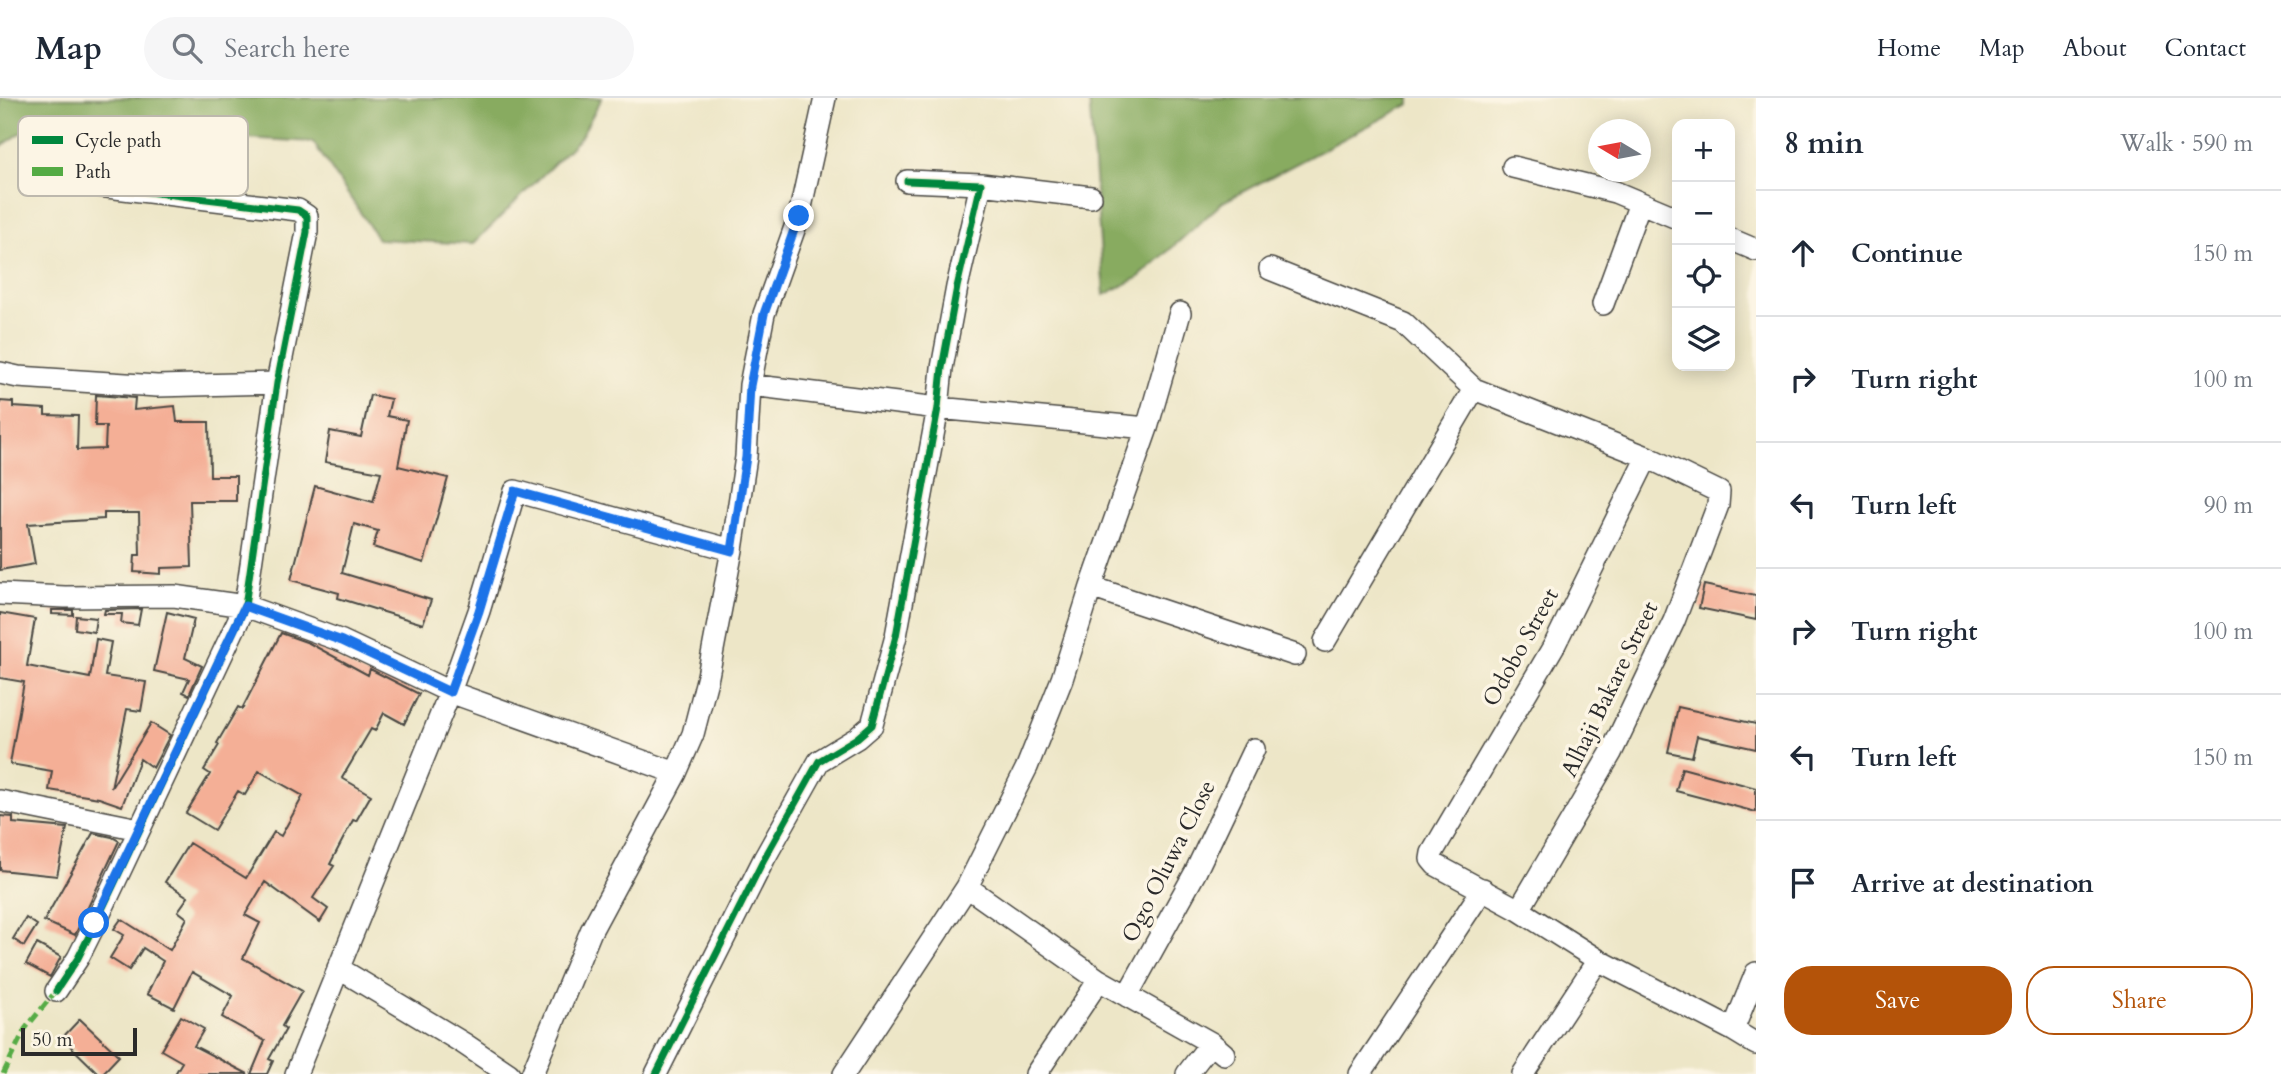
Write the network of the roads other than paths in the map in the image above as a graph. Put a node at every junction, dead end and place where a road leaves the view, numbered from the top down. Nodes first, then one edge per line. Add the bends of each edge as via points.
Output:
1 (825, 98) edge
2 (1513, 167) dead end
3 (907, 181) dead end
4 (981, 184) junction
5 (182, 196) edge
6 (1091, 197) dead end
7 (1640, 203) junction
8 (1672, 216) edge
9 (1735, 241) edge
10 (1756, 250) edge
11 (1270, 269) dead end
12 (1603, 304) dead end
13 (1180, 313) dead end
14 (0, 373) edge
15 (277, 383) junction
16 (750, 386) junction
17 (1474, 388) junction
18 (938, 408) junction
19 (1147, 428) junction
20 (1647, 457) junction
21 (732, 551) junction
22 (1091, 586) junction
23 (0, 594) edge
24 (245, 606) junction
25 (1325, 641) dead end
26 (1295, 655) dead end
27 (450, 692) junction
28 (1254, 749) dead end
29 (676, 773) junction
30 (0, 801) edge
31 (139, 829) junction
32 (967, 887) junction
33 (1483, 889) junction
34 (1519, 910) junction
35 (1598, 960) junction
36 (338, 968) junction
37 (1756, 973) edge
38 (1100, 980) junction
39 (56, 991) dead end
40 (1127, 996) junction
41 (1733, 1030) junction
42 (1756, 1044) edge
43 (296, 1074) edge
44 (509, 1074) edge
45 (532, 1074) edge
46 (656, 1074) edge
47 (844, 1074) edge
48 (1036, 1074) edge
49 (1187, 1074) edge
50 (1360, 1074) edge
51 (1522, 1074) edge

1 - 16 street via 810,175 764,314
2 - 7 street via 1615,192
3 - 4 street
4 - 6 street
4 - 18 street via 952,314
5 - 15 street via 298,210 307,216
7 - 8 street
7 - 12 street
9 - 10 street
11 - 17 street via 1403,322
13 - 19 street
14 - 15 street via 157,386
15 - 24 street
16 - 18 street
16 - 21 street via 746,457
17 - 20 street
17 - 25 street
18 - 19 street
18 - 46 street via 896,636 872,725 821,758 764,859
19 - 22 street
20 - 33 street, Odobo Street via 1555,644 1432,853 1436,865
20 - 34 street, Alhaji Bakare Street via 1709,485 1719,492 1718,505 1674,621 1611,752
21 - 27 street via 515,491
21 - 29 street via 708,676 693,734
22 - 26 street
22 - 32 street via 1062,679 1027,767
23 - 24 street via 174,596
24 - 27 street via 342,641
24 - 31 street
27 - 29 street
27 - 36 street
28 - 40 street, Ogo Oluwa Close via 1195,873
29 - 45 street via 591,931
30 - 31 street
31 - 39 street via 78,958
32 - 38 street
32 - 47 street
33 - 34 street
33 - 50 street
34 - 35 street
35 - 41 street
35 - 51 street
36 - 43 street
36 - 44 street
37 - 41 street
38 - 40 street
38 - 48 street
40 - 49 street via 1217,1048
41 - 42 street

